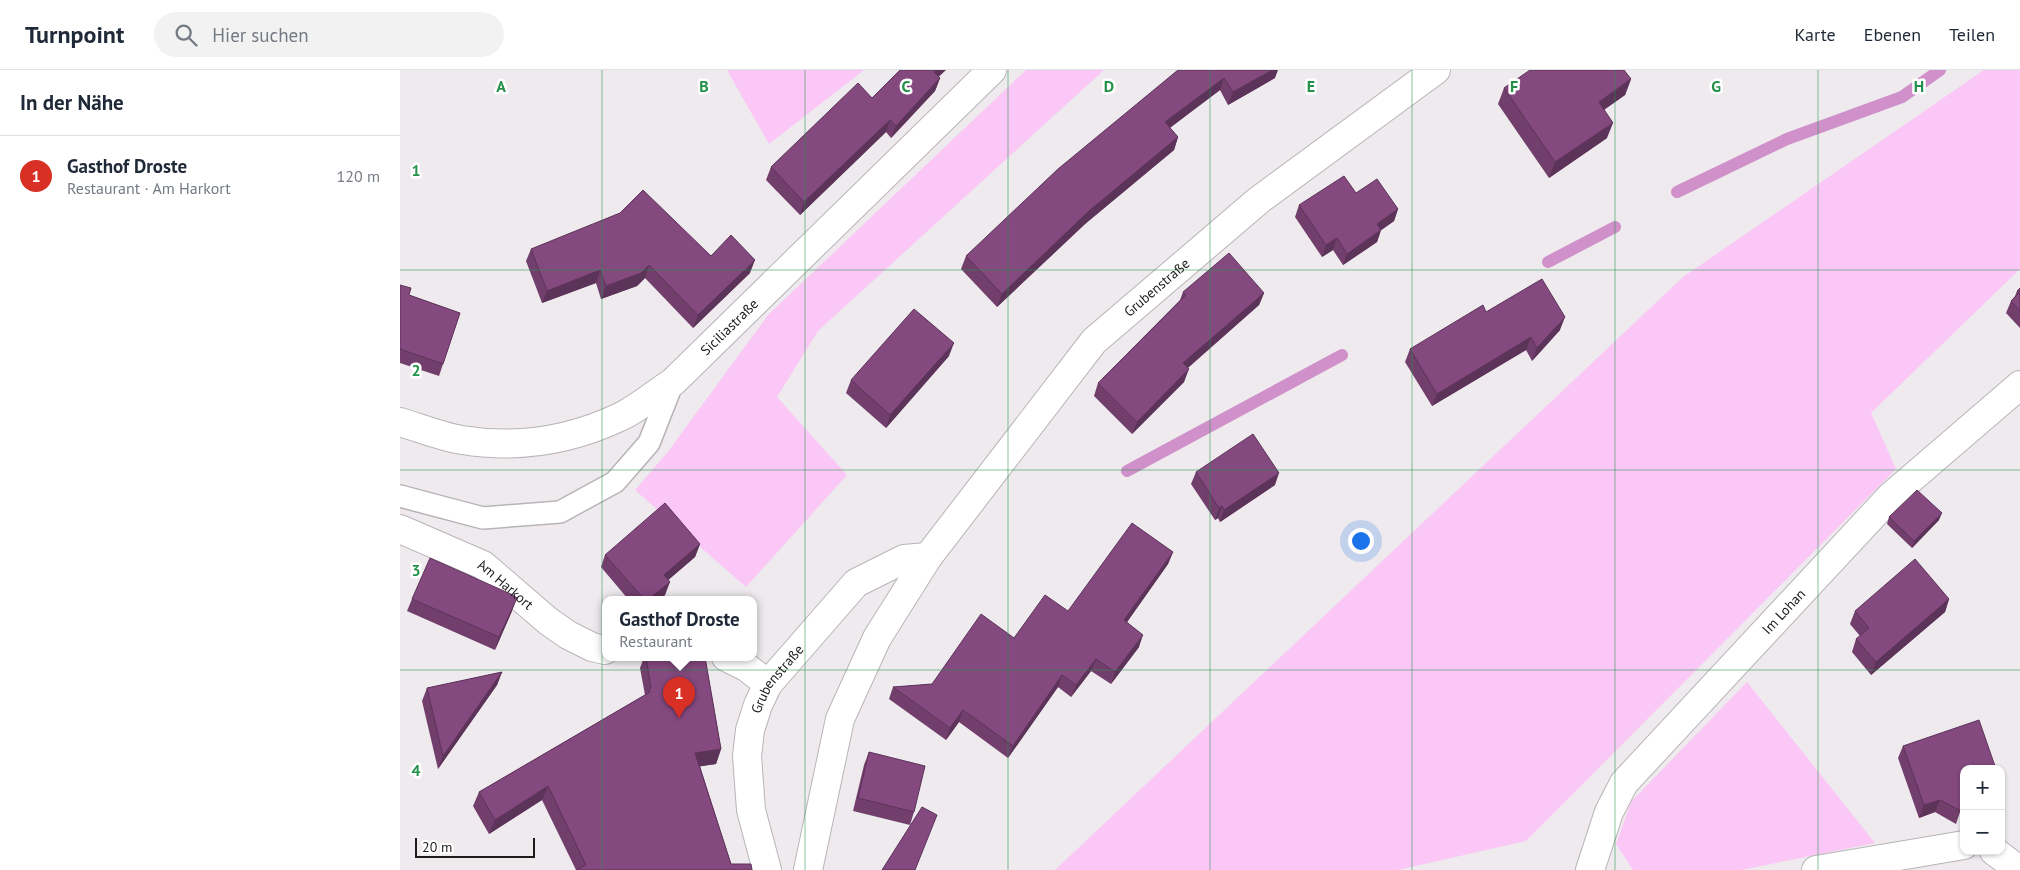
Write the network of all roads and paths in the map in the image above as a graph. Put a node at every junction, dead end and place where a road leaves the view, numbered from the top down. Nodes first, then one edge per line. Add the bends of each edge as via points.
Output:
1 (992, 70) edge
2 (1436, 70) edge
3 (673, 382) junction
4 (2020, 385) edge
5 (400, 422) edge
6 (400, 496) edge
7 (400, 529) edge
8 (928, 558) junction
9 (602, 649) edge
10 (734, 661) edge
11 (768, 684) junction
12 (1960, 846) edge
13 (1999, 855) edge
14 (767, 870) edge
15 (808, 870) edge
16 (1590, 870) edge
17 (1816, 870) edge
18 (2019, 870) edge

1 - 3 street, Siciliastraße
2 - 8 street, Grubenstraße via 1259,200 1094,341
3 - 5 street, Siciliastraße via 623,415 583,432 535,442 498,444 460,440
3 - 6 lane via 649,443 615,482 560,512 483,518
4 - 16 street, Im Lohan via 1890,496 1624,783 1609,812
7 - 9 street, Am Harkort via 483,565 555,626 584,643
8 - 11 street, Grubenstraße via 904,559 856,583
8 - 15 street, Grubenstraße via 877,638 840,719
10 - 11 street
11 - 14 street, Grubenstraße via 750,730 747,756 751,810
12 - 17 street
13 - 18 street

